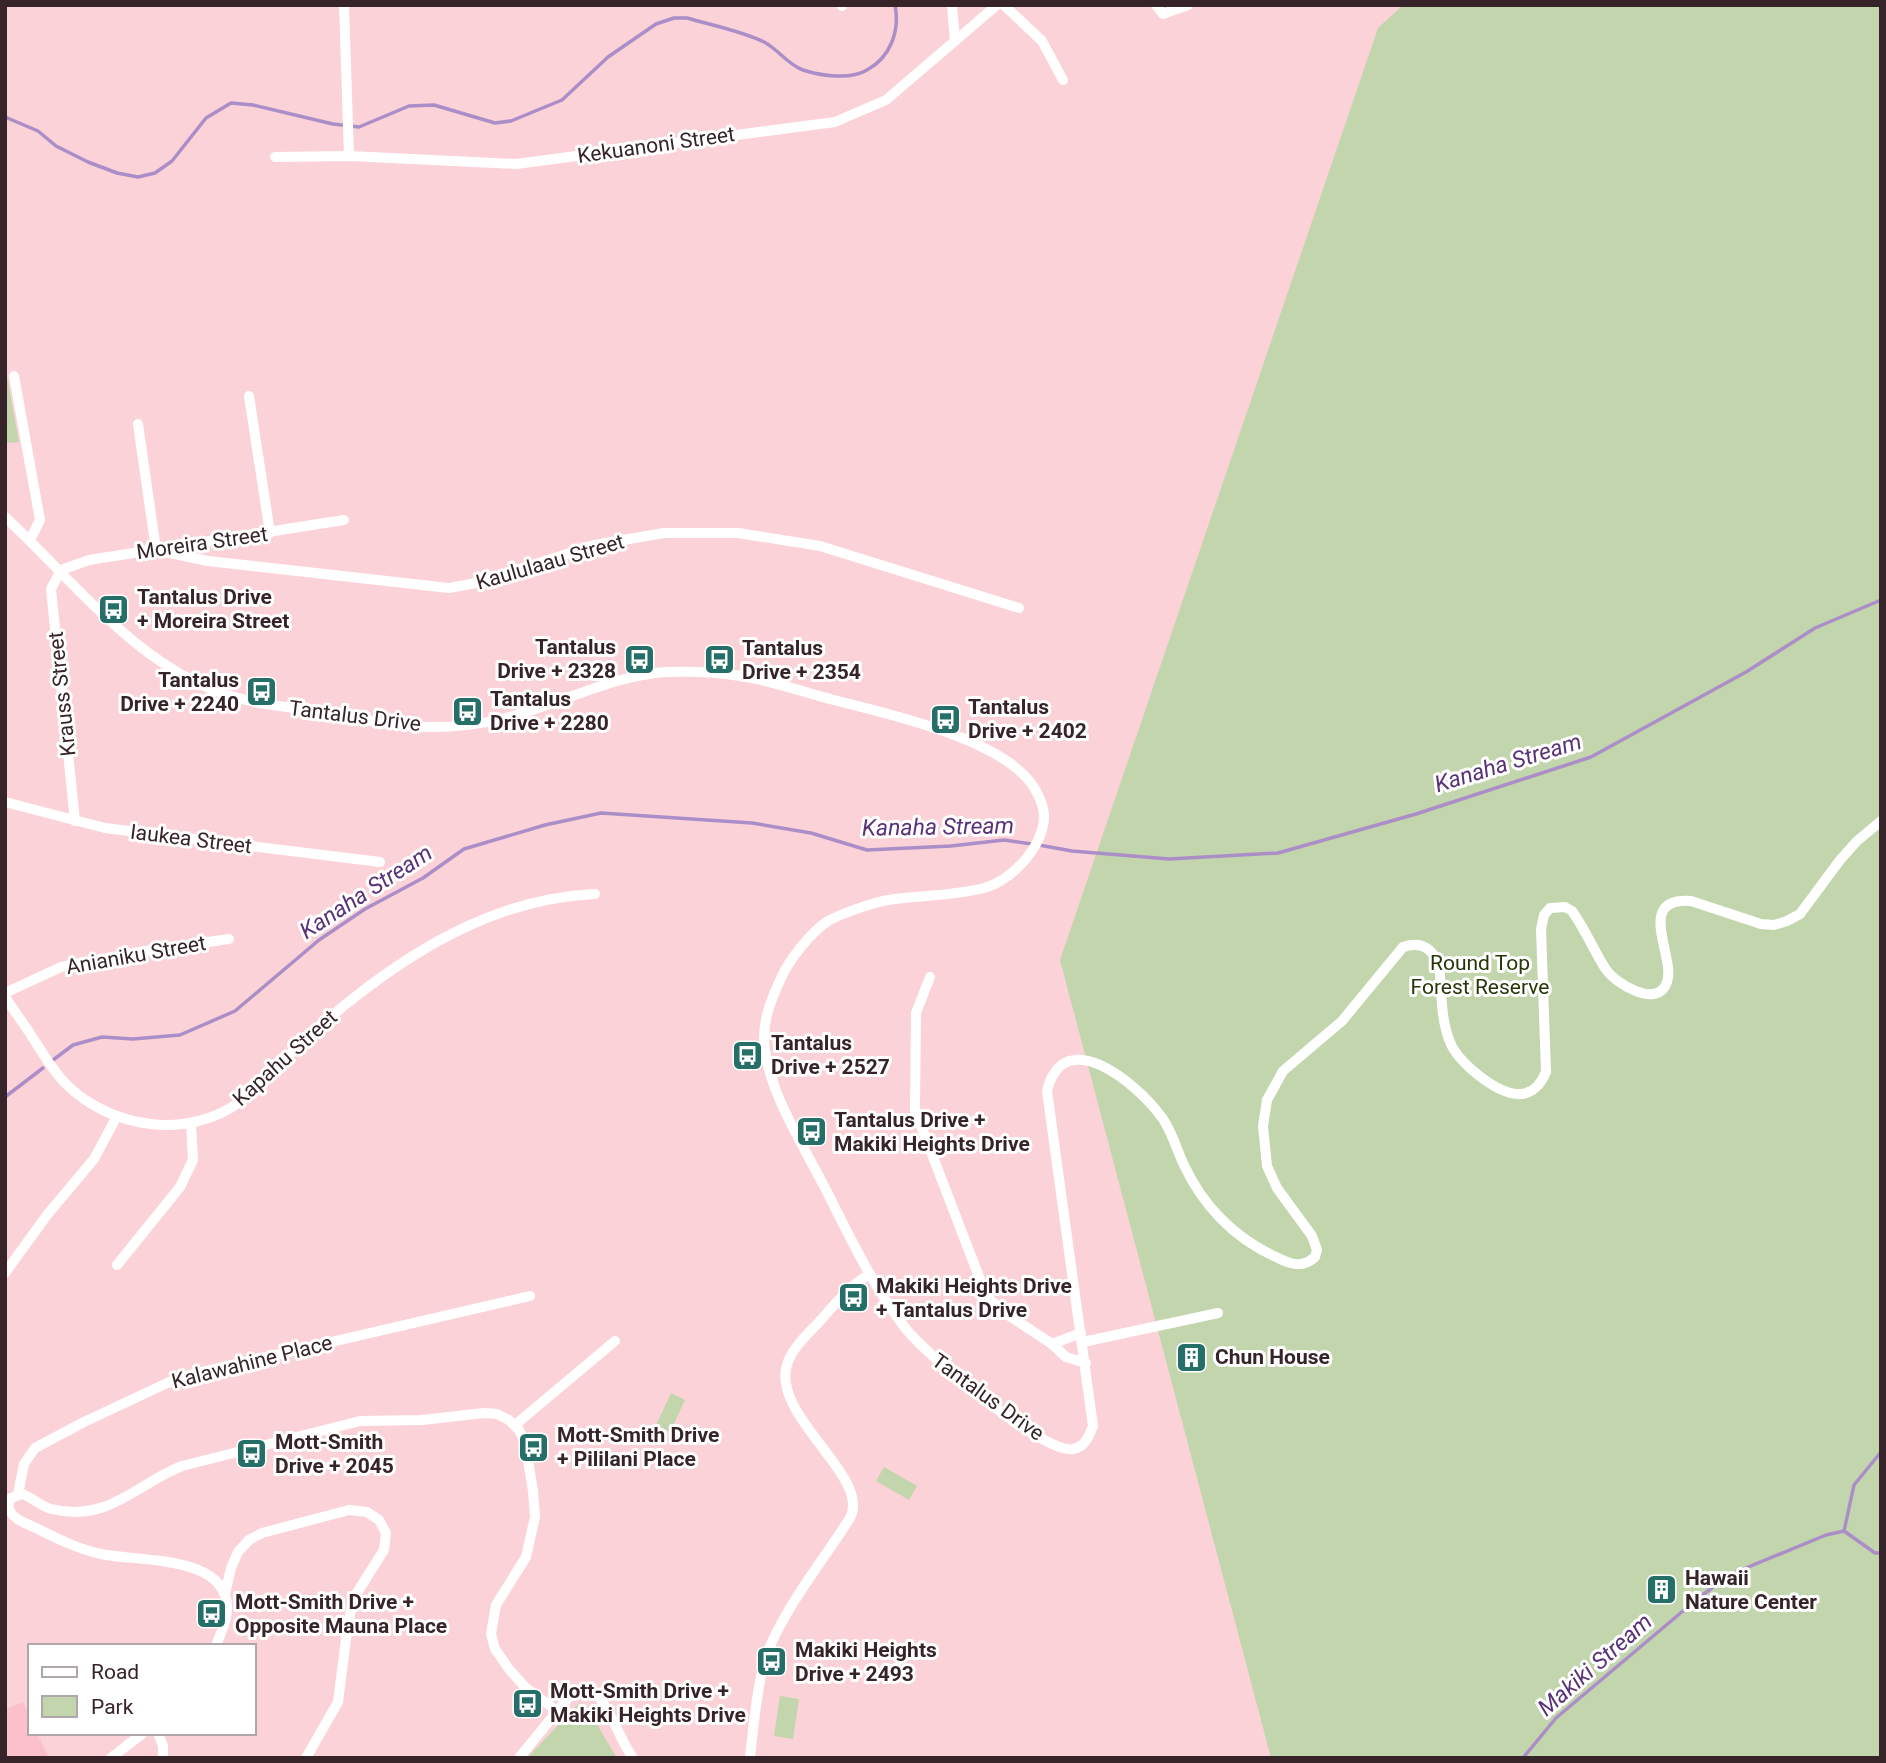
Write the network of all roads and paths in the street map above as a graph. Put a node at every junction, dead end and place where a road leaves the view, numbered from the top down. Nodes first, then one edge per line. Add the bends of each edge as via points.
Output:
1 (344, 5) edge
2 (952, 5) edge
3 (996, 5) edge
4 (1004, 5) edge
5 (1156, 5) edge
6 (1188, 5) edge
7 (955, 41) junction
8 (1063, 80) dead end
9 (275, 156) dead end
10 (349, 156) junction
11 (14, 376) dead end
12 (249, 396) dead end
13 (138, 424) dead end
14 (5, 517) edge
15 (344, 520) dead end
16 (270, 533) junction
17 (30, 540) junction
18 (156, 550) junction
19 (61, 570) junction
20 (1019, 608) dead end
21 (5, 802) edge
22 (75, 821) junction
23 (1881, 821) edge
24 (380, 862) dead end
25 (595, 894) dead end
26 (229, 939) dead end
27 (930, 977) dead end
28 (5, 995) edge
29 (117, 1116) junction
30 (191, 1123) junction
31 (117, 1265) dead end
32 (5, 1273) edge
33 (870, 1274) junction
34 (530, 1296) dead end
35 (1218, 1312) dead end
36 (1082, 1338) junction
37 (615, 1341) dead end
38 (1052, 1345) junction
39 (1086, 1363) junction
40 (515, 1425) junction
41 (18, 1494) junction
42 (225, 1594) junction
43 (217, 1644) edge
44 (557, 1711) junction
45 (140, 1735) edge
46 (159, 1735) edge
47 (111, 1758) edge
48 (163, 1758) edge
49 (306, 1758) edge
50 (519, 1758) edge
51 (633, 1758) edge
52 (750, 1758) edge

1 - 10 street
2 - 7 street
3 - 7 street, Kekuanoni Street
4 - 8 street via 1042,41
5 - 6 street via 1163,14
7 - 10 street, Kekuanoni Street via 886,100 835,122 516,164
9 - 10 street, Kekuanoni Street
11 - 17 street via 40,520
12 - 16 street
13 - 18 street
14 - 17 street, Tantalus Drive
15 - 16 street, Moreira Street
16 - 18 street, Moreira Street
17 - 19 street, Tantalus Drive
18 - 19 street, Moreira Street via 89,559
18 - 20 street, Kaululaau Street via 208,561 449,588 594,545 664,533 738,533 820,546
19 - 22 street, Krauss Street via 51,589
19 - 33 street, Tantalus Drive via 163,665 201,686 251,702 401,726 461,725 499,720 644,675 705,672 778,684 952,735 1019,769 1034,786 1044,822 1017,869 978,890 883,901 827,921 789,960 766,1011 766,1061 785,1110
21 - 22 street, Iaukea Street
22 - 24 street, Iaukea Street
23 - 36 street, Tantalus Drive via 1840,860 1800,914 1787,921 1760,924 1691,901 1671,904 1660,928 1668,982 1656,993 1641,993 1617,982 1572,911 1550,908 1541,929 1546,1072 1542,1082 1527,1093 1519,1095 1489,1082 1462,1061 1444,1024 1437,959 1424,945 1403,947 1342,1021 1283,1071 1267,1100 1263,1126 1267,1166 1312,1236 1315,1257 1305,1264 1283,1261 1263,1251 1218,1217 1187,1172 1163,1118 1135,1087 1095,1064 1075,1059 1062,1064 1047,1091
25 - 30 street, Kapahu Street via 507,911 420,949 334,1013 241,1101
26 - 28 street, Anianiku Street via 61,967
27 - 38 street via 916,1013 915,1110 992,1301
28 - 29 street, Kapahu Street via 57,1075 75,1093
29 - 30 street, Kapahu Street via 151,1124
29 - 32 street via 94,1159
30 - 31 street via 193,1160 180,1187
33 - 39 street, Tantalus Drive via 908,1332 927,1352 1019,1425 1068,1450 1083,1444 1093,1426
33 - 52 street via 845,1293 785,1369 789,1393 802,1420 841,1473 854,1508 768,1651
34 - 41 street, Kalawahine Place via 180,1377 35,1448 24,1464
35 - 36 street
36 - 38 street
36 - 39 street, Tantalus Drive
37 - 40 street
38 - 39 street via 1066,1357
40 - 41 street via 490,1413 360,1421 182,1466 127,1498 94,1509 54,1509
40 - 44 street via 527,1449 534,1529 526,1557 496,1605 491,1634 509,1669
41 - 42 street, Kalawahine Place via 8,1506 13,1517 68,1544 107,1555 196,1568 216,1580
42 - 43 street via 227,1613
42 - 49 street via 238,1552 262,1533 349,1510 367,1512 379,1520 386,1533 384,1550 354,1599 338,1702
44 - 50 street
44 - 51 street via 572,1693 593,1691
45 - 47 street
46 - 48 street

